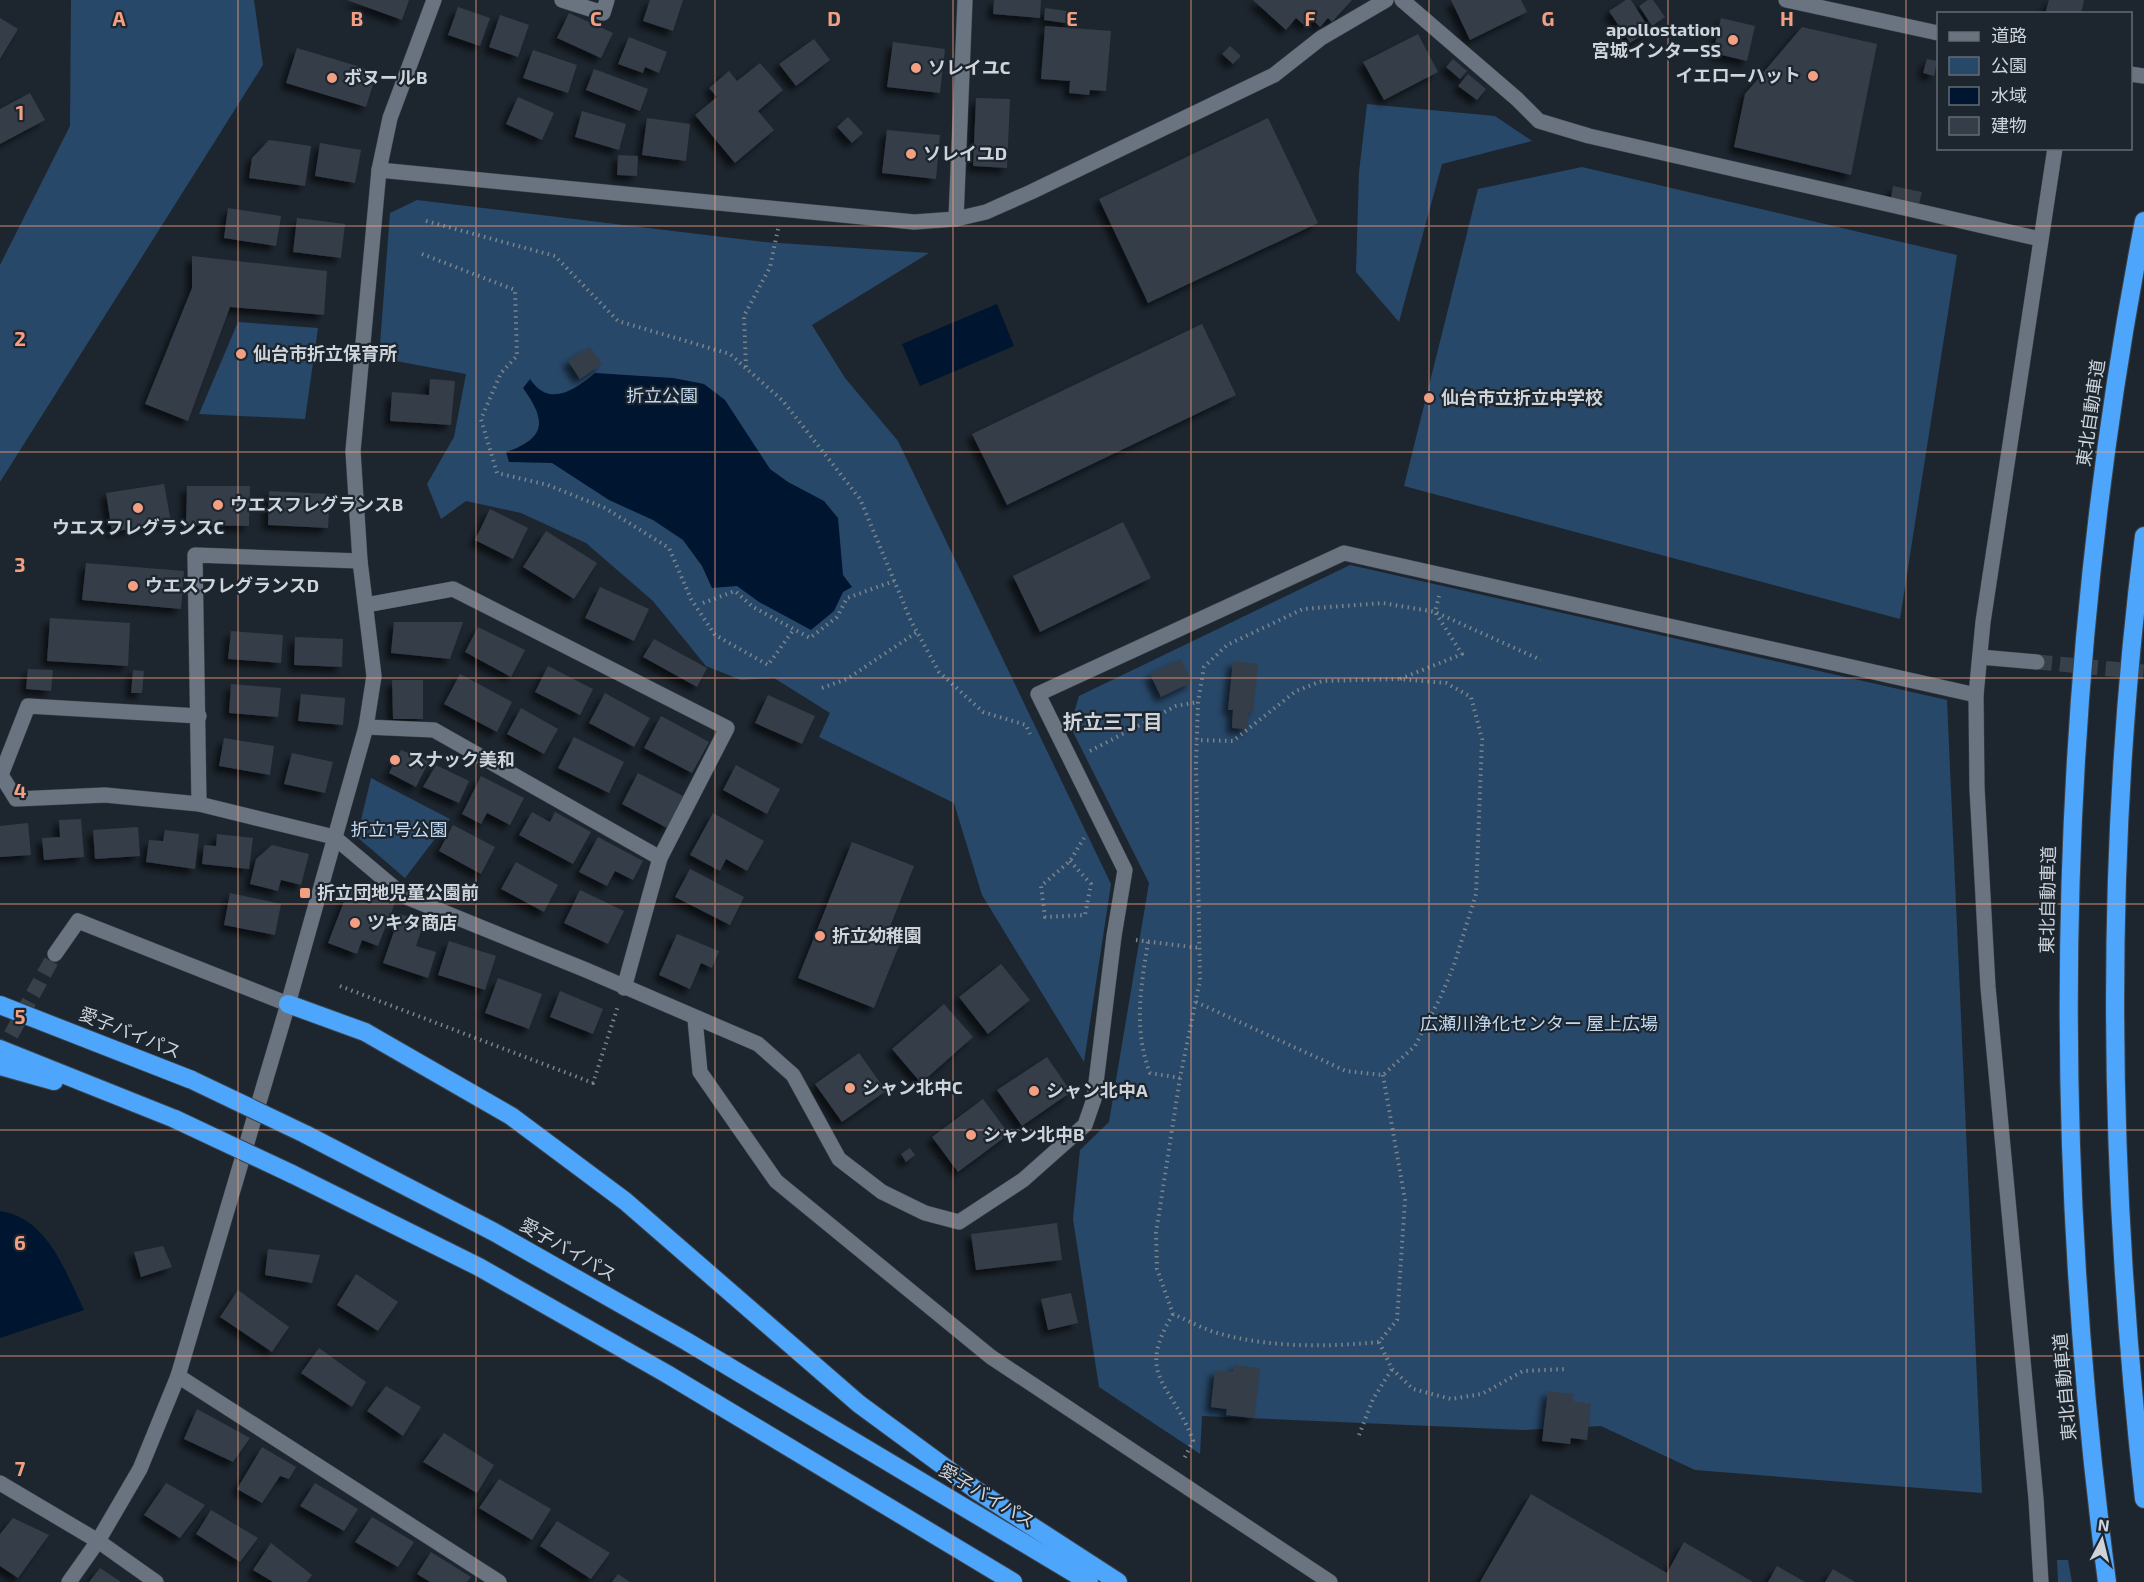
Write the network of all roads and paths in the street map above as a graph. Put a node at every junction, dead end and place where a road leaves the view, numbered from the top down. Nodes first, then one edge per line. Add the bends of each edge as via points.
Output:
1 (434, 0) edge
2 (562, 0) edge
3 (608, 0) edge
4 (965, 0) edge
5 (1386, 0) edge
6 (1402, 0) edge
7 (1786, 0) edge
8 (1937, 33) edge
9 (2055, 150) edge
10 (379, 170) junction
11 (782, 208) junction
12 (956, 219) junction
13 (426, 220) dead end
14 (2144, 223) edge
15 (2040, 239) junction
16 (422, 254) dead end
17 (746, 368) junction
18 (2144, 536) edge
19 (360, 561) junction
20 (894, 581) junction
21 (703, 603) dead end
22 (366, 605) junction
23 (1435, 612) junction
24 (794, 629) junction
25 (917, 632) junction
26 (1980, 657) junction
27 (1541, 660) dead end
28 (2037, 662) tunnel mouth
29 (1398, 679) junction
30 (822, 688) dead end
31 (1976, 695) junction
32 (1198, 702) junction
33 (199, 716) junction
34 (366, 727) junction
35 (1031, 735) dead end
36 (1196, 740) junction
37 (1071, 761) junction
38 (199, 804) junction
39 (1080, 827) dead end
40 (334, 837) junction
41 (660, 858) junction
42 (1070, 861) junction
43 (1114, 936) junction
44 (1148, 942) junction
45 (1200, 948) junction
46 (55, 954) tunnel mouth
47 (340, 986) dead end
48 (624, 988) junction
49 (0, 1000) edge
50 (1196, 1002) junction
51 (288, 1004) junction
52 (0, 1005) edge
53 (31, 1016) junction
54 (695, 1019) junction
55 (0, 1050) edge
56 (0, 1066) edge
57 (1383, 1075) junction
58 (1180, 1078) junction
59 (154, 1109) junction
60 (1173, 1314) junction
61 (1379, 1342) junction
62 (1392, 1369) junction
63 (1565, 1369) dead end
64 (178, 1376) junction
65 (1359, 1435) dead end
66 (1174, 1479) junction
67 (0, 1483) edge
68 (2144, 1499) edge
69 (98, 1541) junction
70 (69, 1582) edge
71 (156, 1582) edge
72 (499, 1582) edge
73 (1014, 1582) edge
74 (1089, 1582) edge
75 (1118, 1582) edge
76 (1330, 1582) edge
77 (2040, 1582) edge
78 (2106, 1582) edge

1 - 10 street via 390,118
2 - 3 street via 603,13
4 - 12 street
5 - 12 street via 1321,38 1274,75 1031,192 986,212
6 - 15 street via 1539,121
7 - 8 street
9 - 15 street
10 - 11 street
10 - 19 street via 353,451
11 - 12 street via 914,222
11 - 17 path via 771,267 744,316
13 - 17 path via 555,256 618,321 730,354
14 - 78 highway, 東北自動車道 via 2121,348 2085,615 2069,887 2067,1023 2079,1315
15 - 26 street
16 - 24 path via 515,290 517,356 501,373 481,418 497,472 548,485 606,508 669,548 691,599 716,635 768,665
17 - 20 path via 783,401 860,499
18 - 68 highway via 2122,759 2115,1023 2125,1309
19 - 22 street
19 - 33 street via 195,555
20 - 24 path via 847,598 837,617 810,638
20 - 25 path
21 - 24 path via 735,591 753,607
22 - 34 street via 374,676
22 - 41 street via 453,589 727,728
23 - 27 path
23 - 29 path via 1462,654
23 - 32 path via 1383,603 1303,609 1227,645 1204,668
25 - 30 path via 847,679
25 - 35 path via 939,672 983,711 1026,725
26 - 28 street
26 - 31 street
29 - 36 path via 1322,681 1296,691 1233,741
29 - 57 path via 1446,683 1471,697 1482,739 1480,829 1476,894 1454,965 1415,1046
31 - 37 street via 1344,553 1038,694
31 - 77 street via 1988,987 2035,1488
32 - 36 path
32 - 37 path via 1176,706
33 - 38 street
33 - 38 street via 28,706 1,775 16,799 105,795
34 - 40 street
34 - 41 street via 434,730
36 - 45 path
37 - 43 street via 1125,870
38 - 40 street
39 - 42 path via 1085,837
40 - 48 street via 404,896
40 - 51 street
41 - 48 street
42 - 42 path via 1091,884 1085,915 1045,917 1041,886
43 - 44 path
43 - 54 street via 1094,1099 1085,1125 1023,1180 959,1222 925,1213 882,1192 839,1159 793,1075 758,1044
44 - 45 path
44 - 58 path via 1141,989 1140,1048 1149,1073
45 - 50 path
46 - 51 street via 78,921
47 - 48 path via 592,1083
48 - 54 street
49 - 53 highway
50 - 57 path via 1346,1071
50 - 58 path
51 - 64 street
51 - 75 highway via 365,1032 511,1116 625,1201 859,1404 976,1490
52 - 53 highway, 愛子バイパス
53 - 74 highway, 愛子バイパス, bridge via 192,1080 494,1232 676,1335
54 - 66 street via 700,1072 776,1181 991,1357
55 - 59 highway
56 - 59 highway
57 - 61 path via 1405,1200 1397,1320
58 - 60 path via 1156,1233 1157,1269
59 - 73 highway, bridge via 479,1268 667,1374
60 - 61 path via 1220,1334 1277,1344 1332,1347
60 - 66 path via 1160,1336 1155,1360 1162,1383 1193,1441
61 - 62 path
62 - 63 path via 1413,1389 1451,1399 1482,1394 1523,1371
62 - 65 path via 1373,1399
64 - 69 street via 140,1469
64 - 72 street
66 - 76 street
67 - 69 street
69 - 70 street
69 - 71 street

